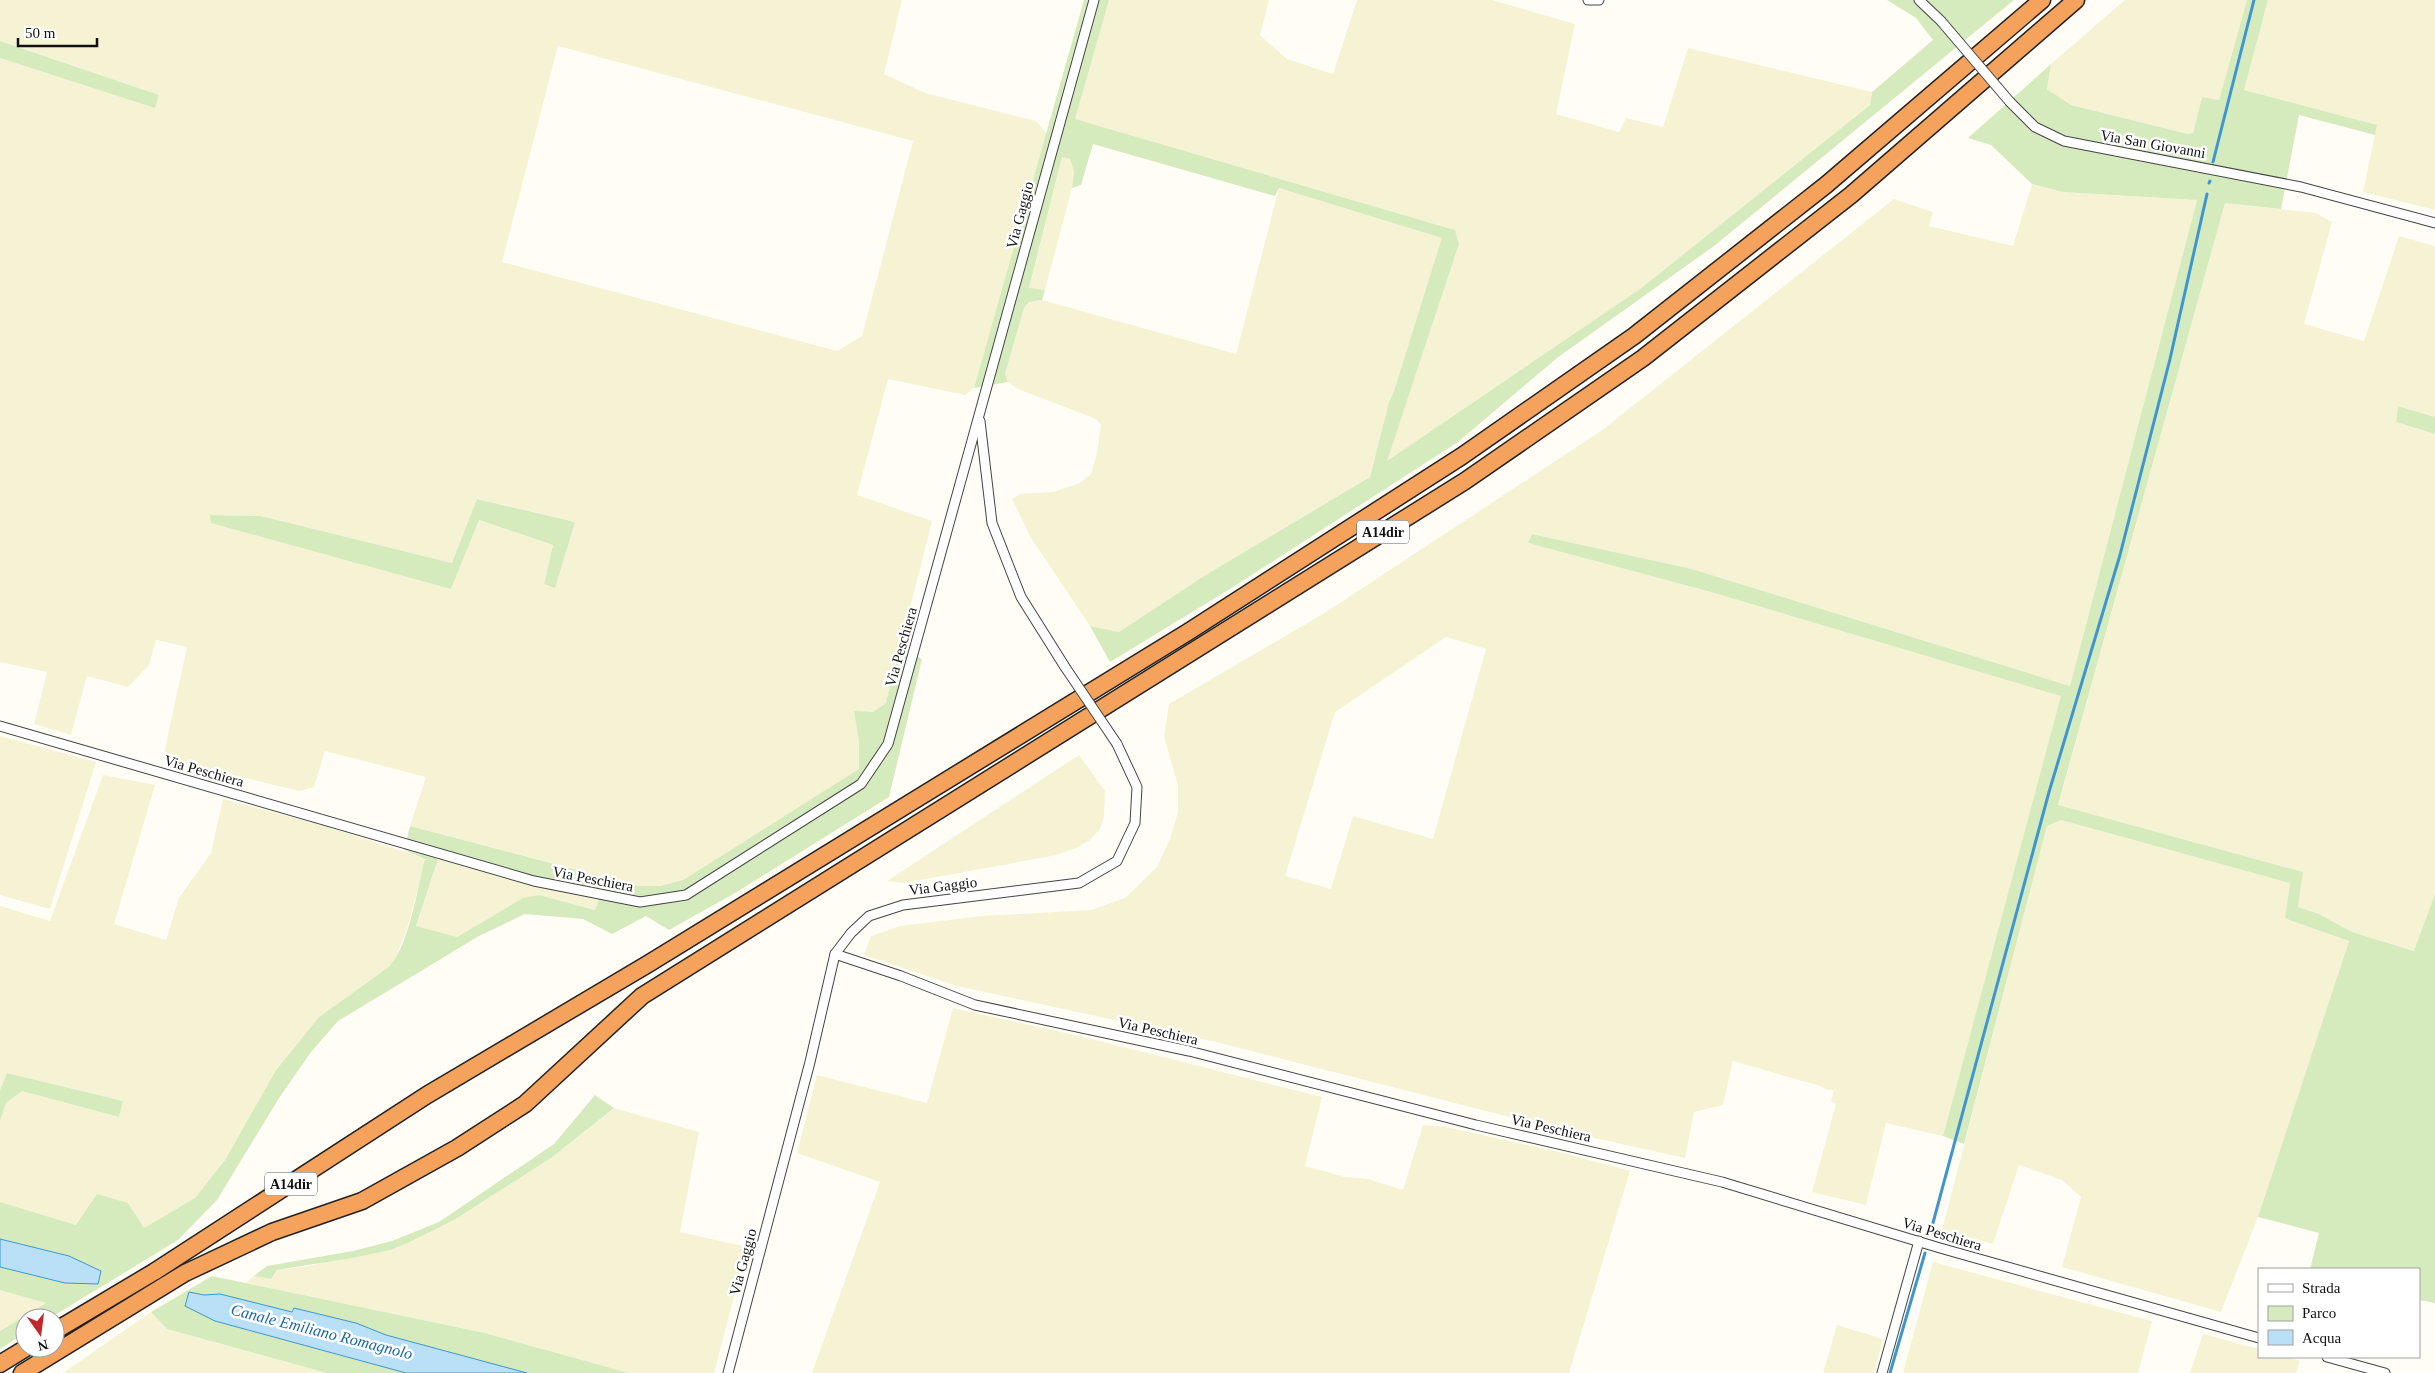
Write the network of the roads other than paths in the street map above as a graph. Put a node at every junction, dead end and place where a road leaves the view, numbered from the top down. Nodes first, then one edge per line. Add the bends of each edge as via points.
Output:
1 (1094, 0) edge
2 (1588, 0) edge
3 (1599, 0) edge
4 (1919, 0) edge
5 (2042, 0) edge
6 (2076, 0) edge
7 (2435, 223) edge
8 (979, 415) junction
9 (973, 437) joint
10 (0, 726) edge
11 (835, 954) junction
12 (1919, 1241) junction
13 (65, 1325) edge
14 (2258, 1338) edge
15 (15, 1355) edge
16 (2331, 1358) edge
17 (0, 1364) edge
18 (22, 1373) edge
19 (728, 1373) edge
20 (1882, 1373) edge
21 (2385, 1373) edge

1 - 8 street, Via Gaggio
2 - 3 street
4 - 7 street, Via San Giovanni, bridge via 2035,127 2064,140 2301,186
5 - 13 highway, A14dir via 1818,192 1634,336 1462,456 1180,637 427,1096 154,1272
6 - 18 highway, A14dir via 1851,195 1643,358 1465,481 642,996 525,1104 457,1148 362,1202 272,1232 185,1273
8 - 9 street, Via Gaggio
8 - 11 street, Via Gaggio, bridge via 992,523 1021,597 1117,744 1137,787 1135,823 1117,861 1079,883 894,908 869,916
9 - 10 street, Via Peschiera via 888,744 861,784 686,895 640,902 534,881
11 - 12 street, Via Peschiera via 975,1005 1189,1051 1476,1125 1722,1182
11 - 19 street, Via Gaggio via 808,1071
12 - 14 street, Via Peschiera
12 - 20 street
15 - 17 highway
16 - 21 street

